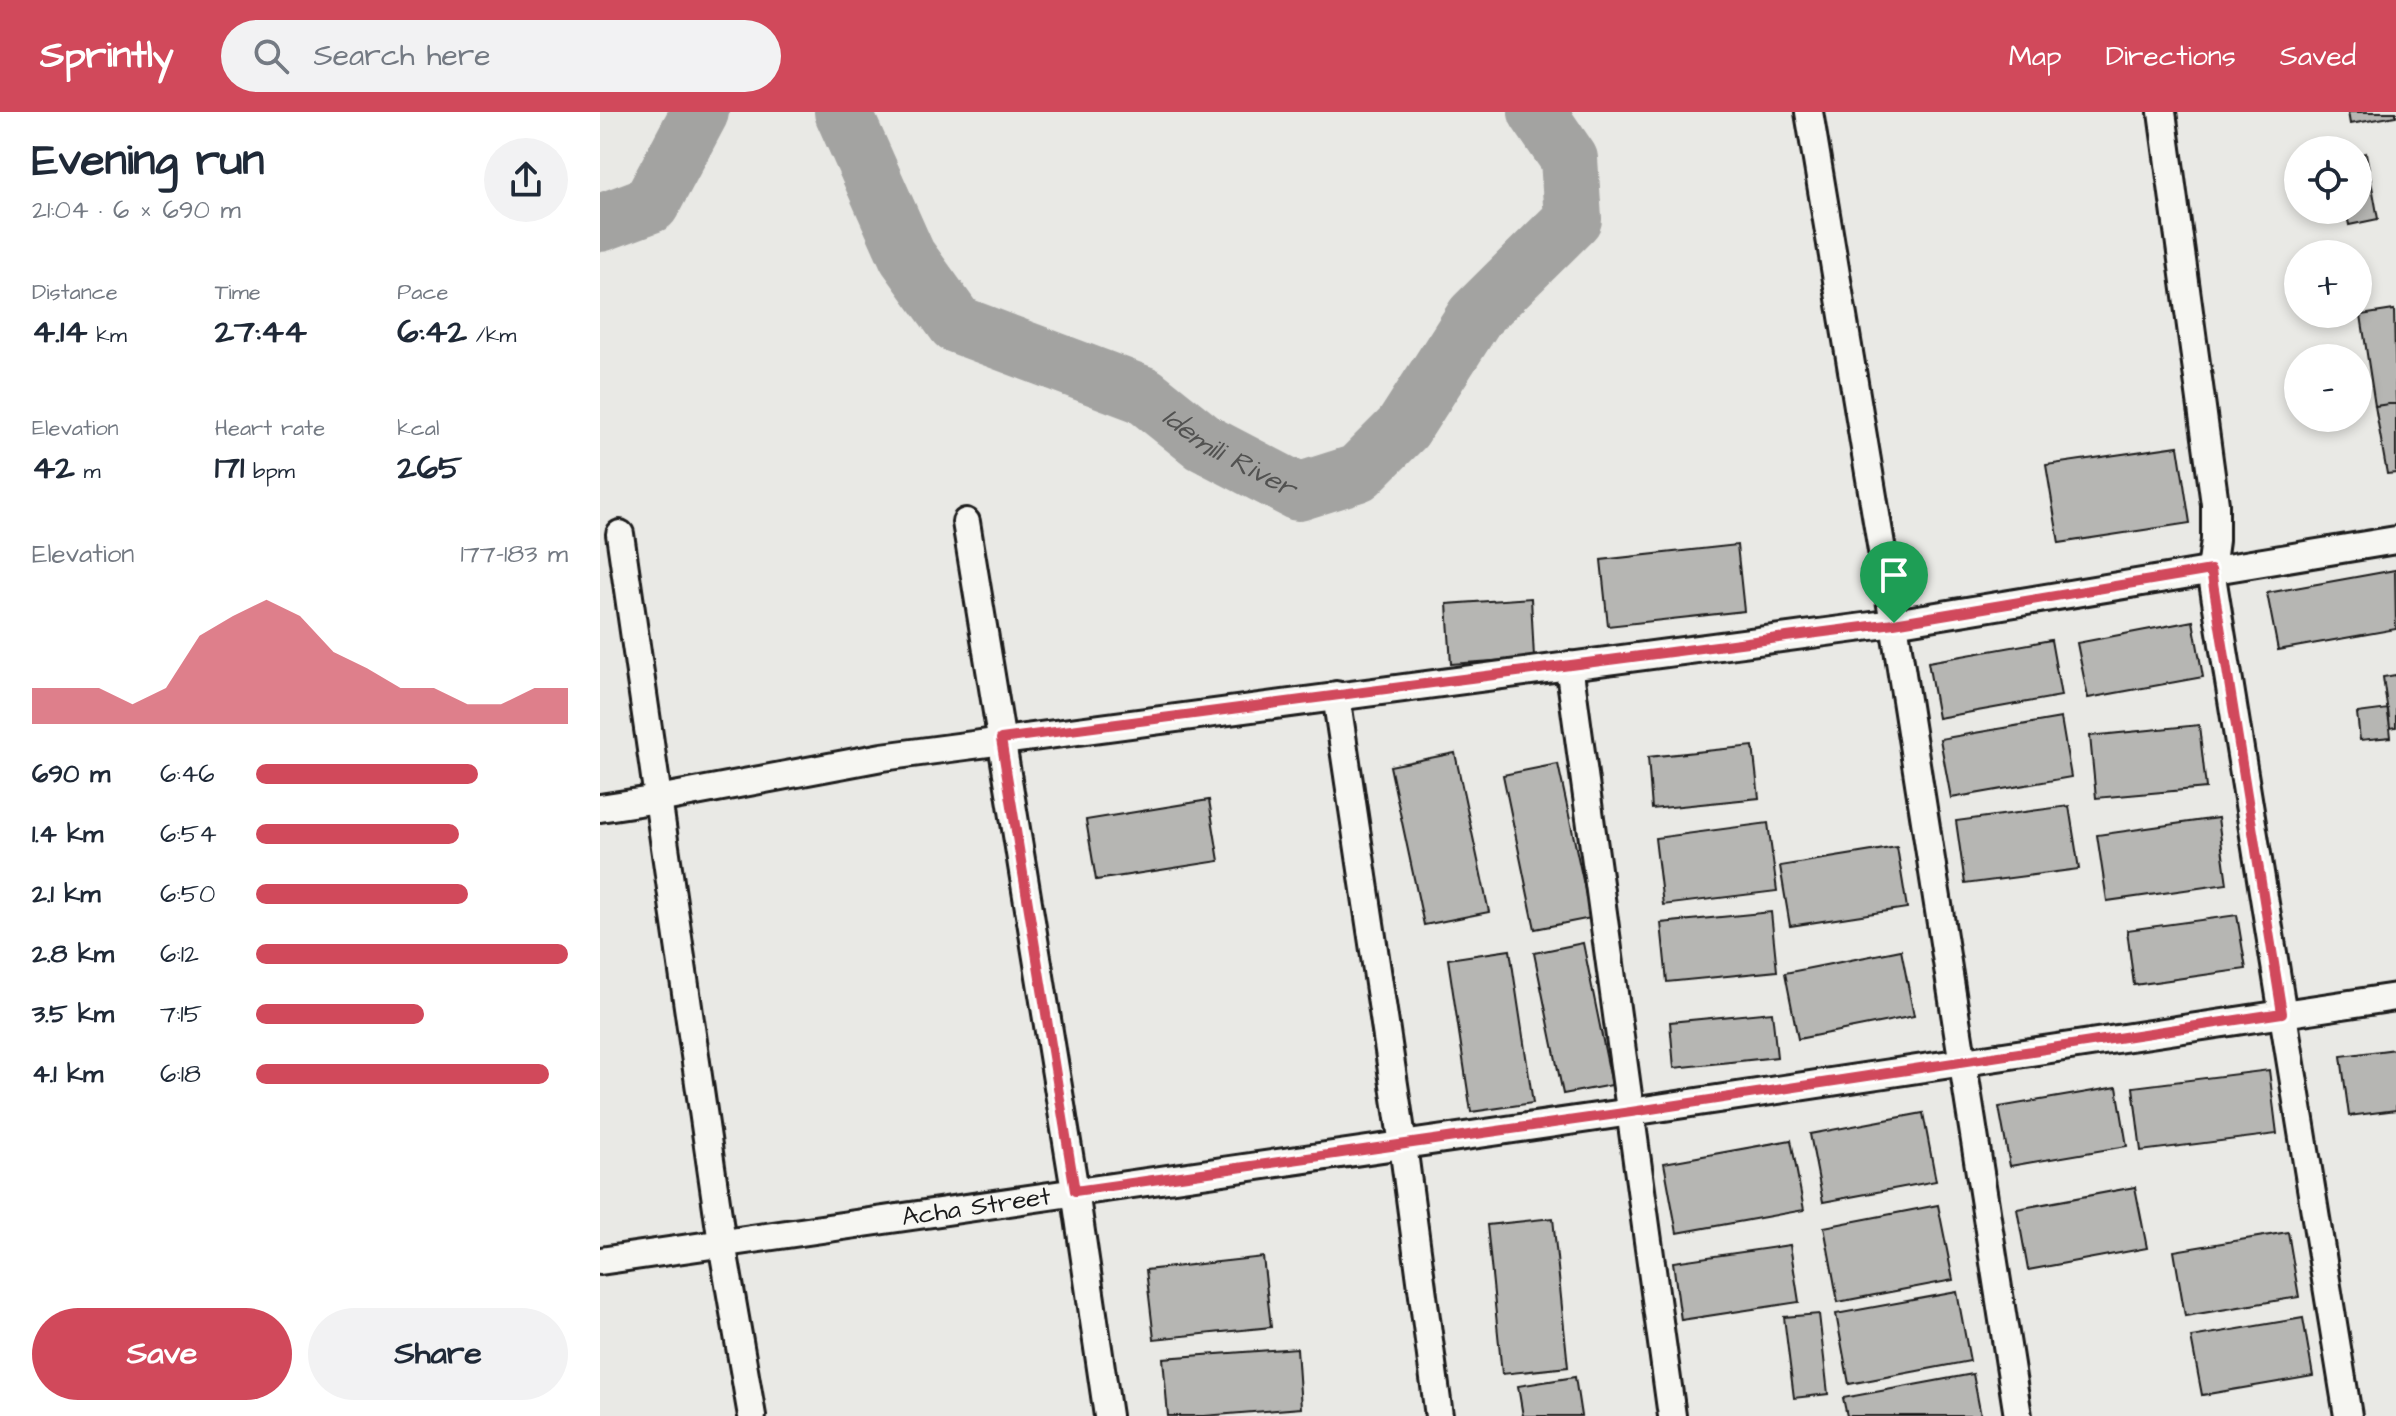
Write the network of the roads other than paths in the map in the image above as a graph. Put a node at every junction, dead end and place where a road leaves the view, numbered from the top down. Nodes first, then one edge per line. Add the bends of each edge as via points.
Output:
1 (1809, 112) edge
2 (2162, 112) edge
3 (966, 522) dead end
4 (620, 534) dead end
5 (2396, 540) edge
6 (2211, 570) junction
7 (1894, 623) junction
8 (1569, 665) junction
9 (1336, 695) junction
10 (1001, 739) junction
11 (658, 799) junction
12 (600, 808) edge
13 (2396, 997) edge
14 (2282, 1013) junction
15 (1964, 1062) junction
16 (1631, 1112) junction
17 (1403, 1145) junction
18 (1075, 1191) junction
19 (722, 1243) junction
20 (600, 1261) edge
21 (752, 1416) edge
22 (1108, 1416) edge
23 (1439, 1416) edge
24 (1672, 1416) edge
25 (2018, 1416) edge
26 (2348, 1416) edge

1 - 7 street
2 - 6 street via 2215,504
3 - 10 street
4 - 11 street
5 - 6 street
6 - 7 street
6 - 14 street
7 - 8 street
7 - 15 street
8 - 9 street
8 - 16 street
9 - 10 street
9 - 17 street
10 - 11 street
10 - 18 street
11 - 12 street
11 - 19 street
13 - 14 street, Acha Street
14 - 15 street, Acha Street
14 - 26 street
15 - 16 street, Acha Street
15 - 25 street
16 - 17 street, Acha Street
16 - 24 street
17 - 18 street, Acha Street
17 - 23 street
18 - 19 street, Acha Street
18 - 22 street
19 - 20 street, Acha Street
19 - 21 street

